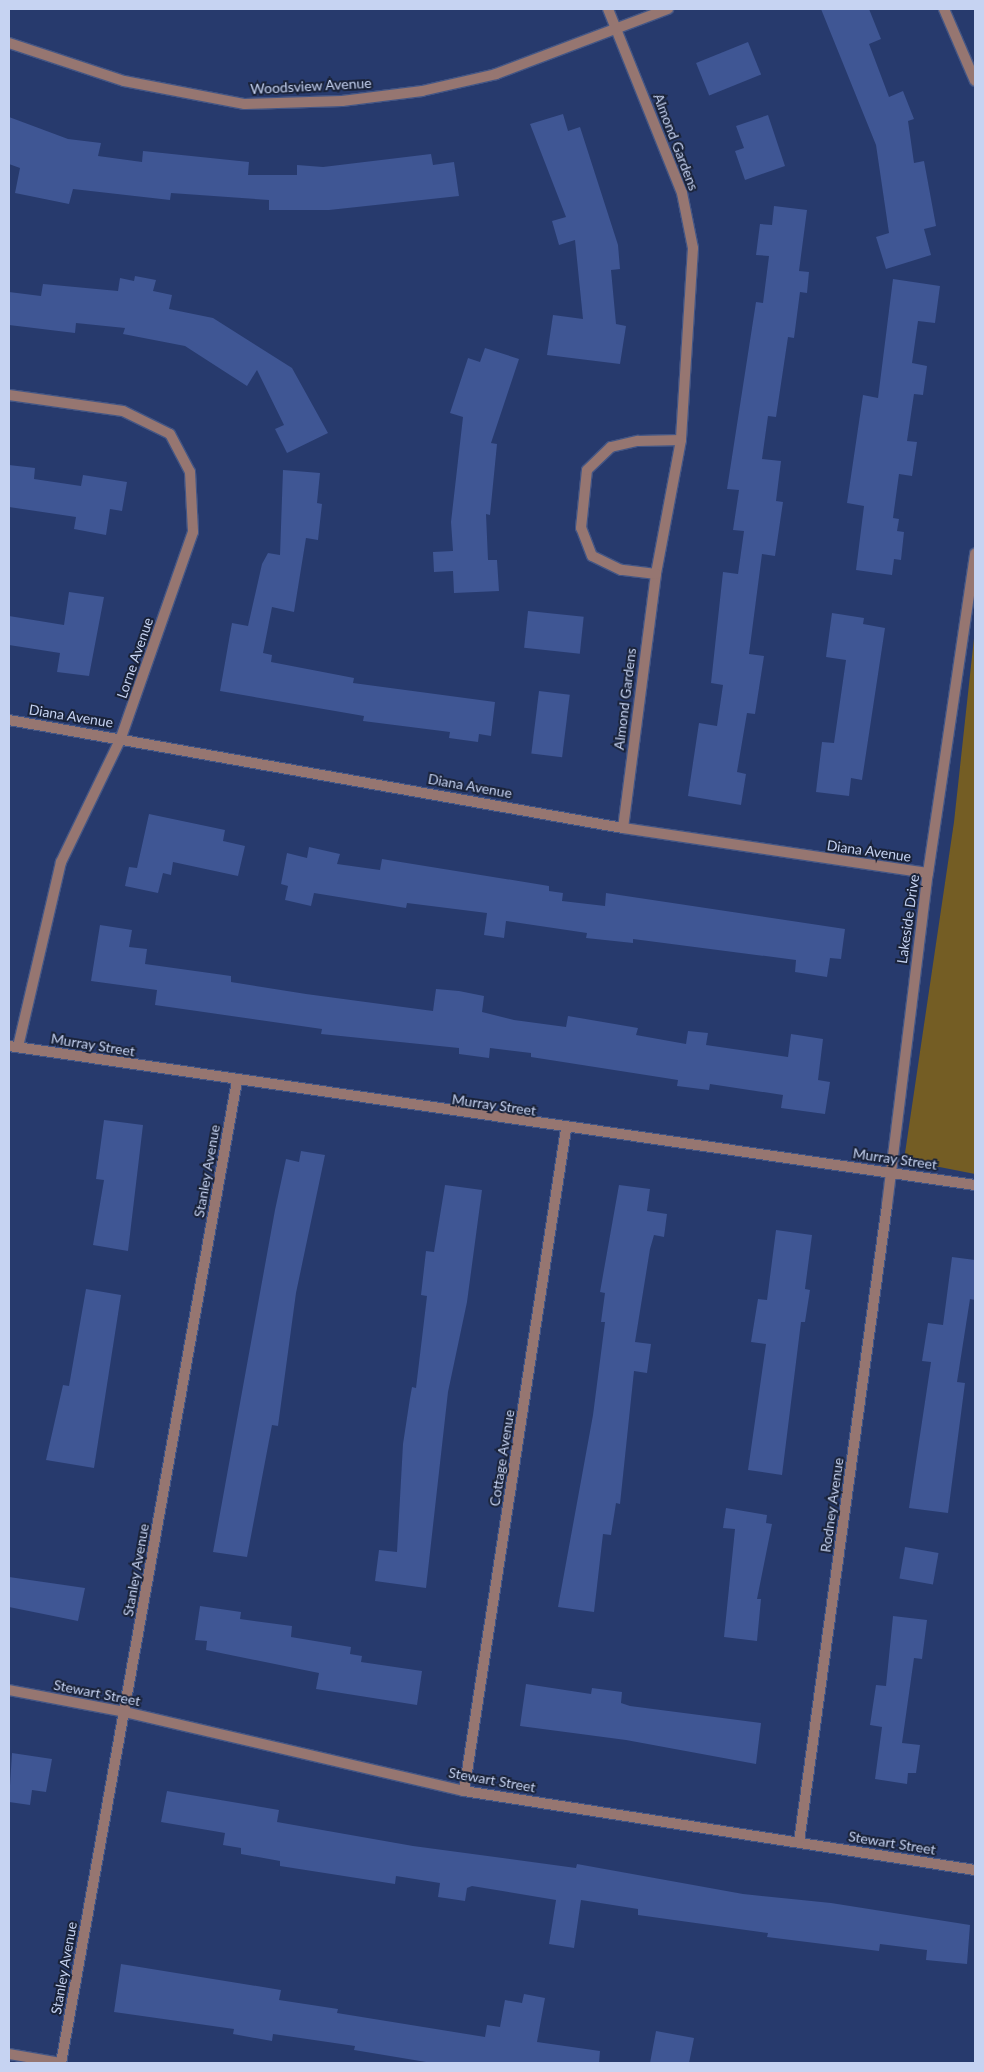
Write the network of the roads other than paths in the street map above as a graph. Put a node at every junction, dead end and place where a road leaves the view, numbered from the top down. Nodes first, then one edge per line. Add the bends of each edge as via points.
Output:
1 (608, 9) edge
2 (668, 9) edge
3 (944, 9) edge
4 (616, 29) junction
5 (9, 43) edge
6 (975, 81) edge
7 (9, 395) edge
8 (681, 440) junction
9 (975, 553) edge
10 (656, 574) junction
11 (9, 720) edge
12 (121, 738) junction
13 (623, 828) junction
14 (928, 872) junction
15 (13, 1047) edge
16 (237, 1081) junction
17 (566, 1129) junction
18 (888, 1171) junction
19 (975, 1185) edge
20 (9, 1690) edge
21 (125, 1712) junction
22 (464, 1791) junction
23 (799, 1842) junction
24 (975, 1870) edge
25 (9, 2054) edge
26 (61, 2063) edge

1 - 4 street, Almond Gardens
2 - 4 street, Woodsview Avenue
3 - 6 street
4 - 5 street, Woodsview Avenue via 496,74 422,91 342,102 246,104 124,81
4 - 8 street, Almond Gardens via 682,193 693,248
7 - 12 street, Lorne Avenue via 123,411 170,434 190,472 194,532
8 - 10 street, Almond Gardens
8 - 10 street via 638,440 611,448 588,470 581,528 592,556 621,570
9 - 14 street, Lakeside Drive
10 - 13 street, Almond Gardens
11 - 12 street, Diana Avenue
12 - 13 street, Diana Avenue
12 - 15 street, Lorne Avenue via 60,862
13 - 14 street, Diana Avenue
14 - 18 street, Lakeside Drive
15 - 16 street, Murray Street
16 - 17 street, Murray Street
16 - 21 street, Stanley Avenue
17 - 18 street, Murray Street
17 - 22 street, Cottage Avenue
18 - 19 street, Murray Street
18 - 23 street, Rodney Avenue via 887,1205
20 - 21 street, Stewart Street
21 - 22 street, Stewart Street
21 - 26 street, Stanley Avenue
22 - 23 street, Stewart Street
23 - 24 street, Stewart Street
25 - 26 street

